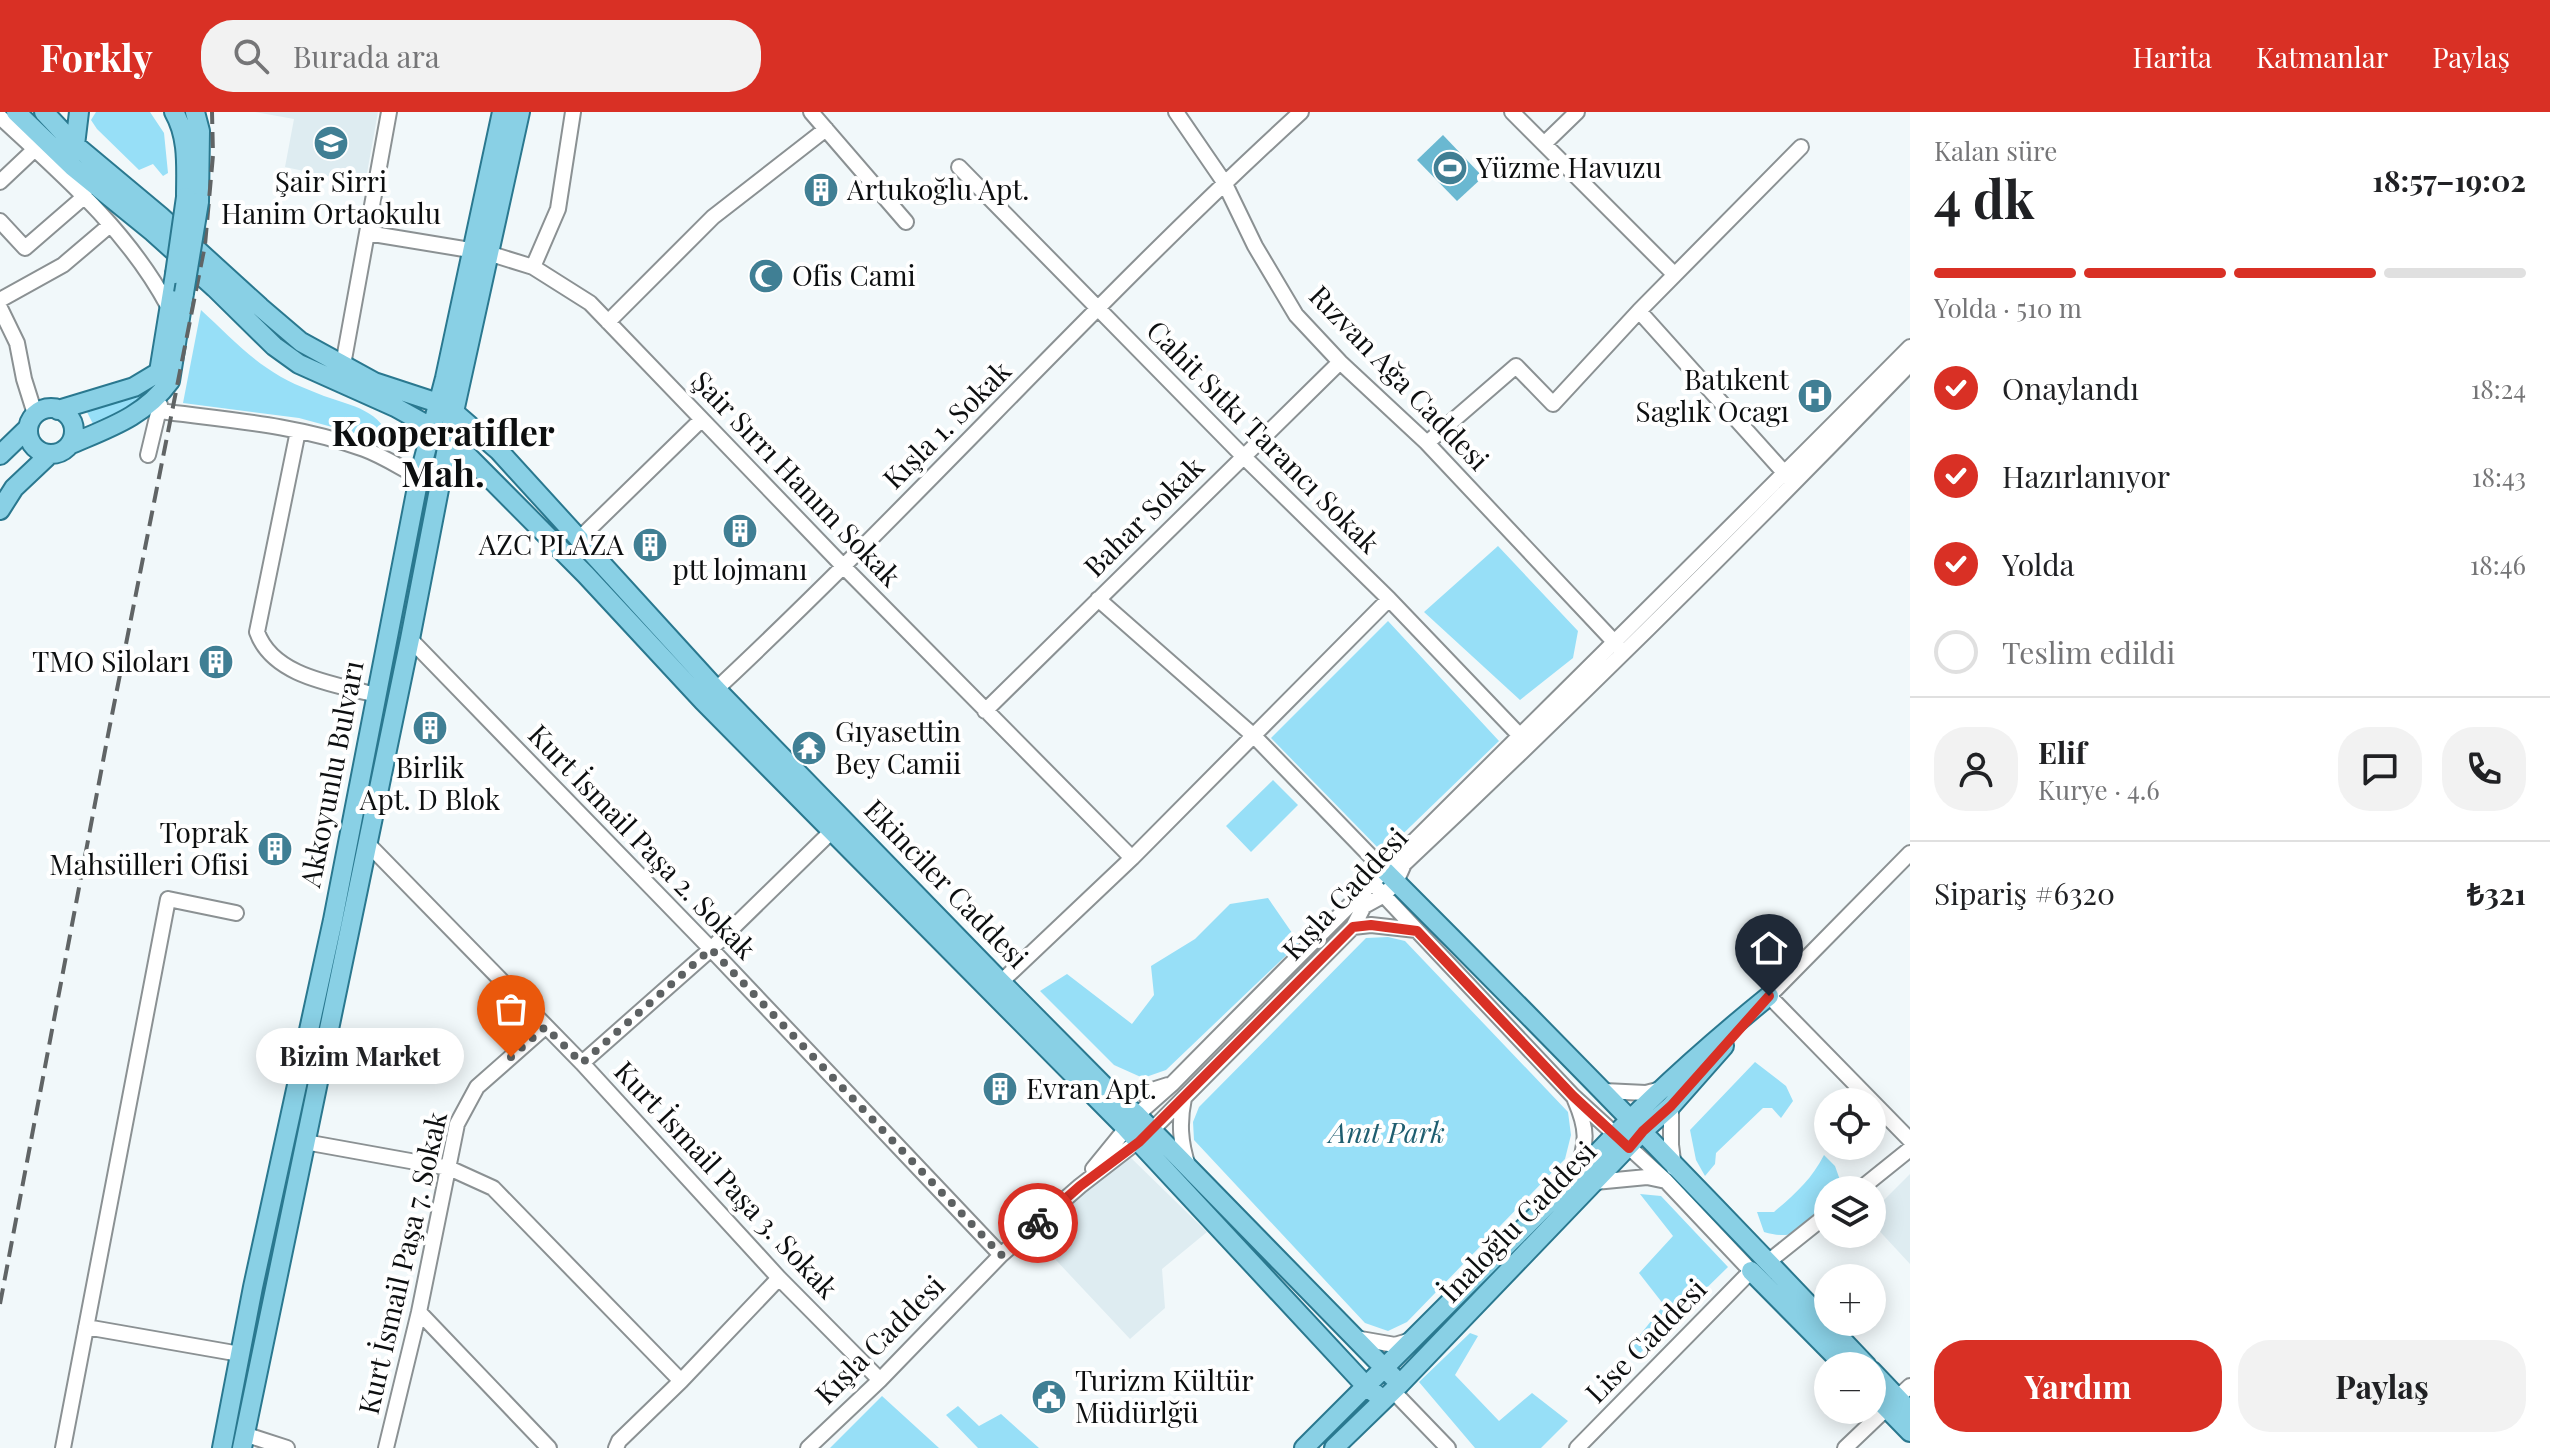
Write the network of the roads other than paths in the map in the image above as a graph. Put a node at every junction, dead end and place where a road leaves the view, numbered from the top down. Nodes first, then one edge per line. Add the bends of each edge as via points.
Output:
1 (16, 112) edge
2 (44, 112) edge
3 (79, 112) edge
4 (174, 112) edge
5 (195, 112) edge
6 (389, 112) edge
7 (502, 112) edge
8 (520, 112) edge
9 (573, 112) edge
10 (811, 112) edge
11 (1176, 112) edge
12 (1301, 112) edge
13 (1512, 112) edge
14 (1577, 112) edge
15 (0, 117) edge
16 (826, 129) junction
17 (1545, 143) junction
18 (75, 145) junction
19 (1801, 147) dead end
20 (35, 149) junction
21 (959, 167) dead end
22 (0, 182) edge
23 (1224, 182) junction
24 (85, 196) junction
25 (193, 199) junction
26 (0, 221) edge
27 (906, 222) dead end
28 (110, 225) junction
29 (367, 233) junction
30 (480, 252) junction
31 (533, 267) junction
32 (1673, 273) junction
33 (0, 300) edge
34 (168, 306) junction
35 (0, 308) edge
36 (1099, 310) junction
37 (1639, 311) junction
38 (608, 322) junction
39 (1910, 347) edge
40 (1340, 362) junction
41 (1910, 364) edge
42 (343, 365) junction
43 (162, 381) junction
44 (446, 408) junction
45 (58, 410) junction
46 (159, 411) junction
47 (701, 420) junction
48 (32, 421) junction
49 (432, 427) junction
50 (298, 431) junction
51 (449, 437) junction
52 (1427, 443) junction
53 (69, 445) junction
54 (1, 449) edge
55 (50, 454) junction
56 (148, 455) dead end
57 (1243, 456) junction
58 (419, 477) junction
59 (1790, 478) junction
60 (0, 510) edge
61 (579, 539) junction
62 (843, 566) junction
63 (1098, 599) junction
64 (1389, 599) junction
65 (410, 639) junction
66 (1619, 647) junction
67 (376, 695) junction
68 (709, 695) junction
69 (985, 711) junction
70 (1255, 737) junction
71 (1525, 740) junction
72 (832, 831) junction
73 (368, 844) junction
74 (1910, 853) edge
75 (1132, 858) junction
76 (1383, 882) junction
77 (236, 913) dead end
78 (1353, 927) junction
79 (1417, 931) junction
80 (711, 949) junction
81 (1001, 982) junction
82 (1769, 996) junction
83 (545, 1027) junction
84 (582, 1063) junction
85 (1172, 1084) junction
86 (1604, 1091) junction
87 (1112, 1094) junction
88 (1573, 1096) junction
89 (1668, 1097) junction
90 (1184, 1098) junction
91 (1132, 1121) junction
92 (1637, 1125) junction
93 (1615, 1133) junction
94 (1145, 1137) junction
95 (1910, 1140) edge
96 (305, 1142) junction
97 (1629, 1148) junction
98 (1910, 1149) edge
99 (449, 1168) junction
100 (1189, 1170) junction
101 (1670, 1174) junction
102 (1576, 1176) junction
103 (1876, 1176) edge
104 (1595, 1182) junction
105 (1080, 1186) junction
106 (1814, 1225) edge
107 (1001, 1255) junction
108 (1760, 1266) junction
109 (779, 1278) junction
110 (419, 1312) junction
111 (86, 1327) junction
112 (1355, 1338) junction
113 (1411, 1340) junction
114 (1833, 1352) edge
115 (1852, 1352) edge
116 (240, 1354) junction
117 (1384, 1367) junction
118 (880, 1380) junction
119 (681, 1381) junction
120 (1365, 1385) junction
121 (1886, 1385) edge
122 (1392, 1392) junction
123 (1901, 1401) edge
124 (1910, 1432) edge
125 (243, 1441) edge
126 (63, 1448) edge
127 (222, 1448) edge
128 (287, 1448) edge
129 (386, 1448) edge
130 (549, 1448) edge
131 (616, 1448) edge
132 (808, 1448) edge
133 (1304, 1448) edge
134 (1334, 1448) edge
135 (1448, 1448) edge
136 (1577, 1448) edge
137 (1845, 1448) edge

1 - 49 main road, Ekinciler Caddesi via 274,346 299,364
2 - 18 main road, Ekinciler Caddesi
3 - 18 main road
4 - 25 main road via 184,136
5 - 25 main road via 200,142
6 - 29 street
7 - 30 main road, Akkoyunlu Bulvarı
8 - 30 main road, Akkoyunlu Bulvarı
9 - 31 street via 558,209
10 - 16 street
11 - 23 street, Rızvan Ağa Caddesi
12 - 23 street, Kışla 1. Sokak
13 - 17 street
14 - 17 street
15 - 20 street
16 - 27 street
16 - 38 street via 713,217
17 - 32 street
18 - 42 main road, Ekinciler Caddesi via 301,342
19 - 32 street
20 - 22 street
20 - 24 street
21 - 36 street, Cahit Sıtkı Tarancı Sokak
23 - 36 street, Kışla 1. Sokak
23 - 40 street, Rızvan Ağa Caddesi via 1296,315
24 - 26 street via 25,248
24 - 28 street
25 - 34 main road, bridge
25 - 43 main road, bridge via 170,381
28 - 33 street via 63,265
28 - 34 street
29 - 30 street, Şair Sırrı Hanım Sokak
29 - 42 street
30 - 31 street, Şair Sırrı Hanım Sokak
30 - 44 main road, Akkoyunlu Bulvarı
31 - 38 street, Şair Sırrı Hanım Sokak via 590,303
32 - 37 street
34 - 43 main road
35 - 48 street via 17,343
36 - 57 street, Cahit Sıtkı Tarancı Sokak
36 - 62 street, Kışla 1. Sokak
37 - 52 street via 1553,404 1516,366
37 - 59 street
38 - 47 street, Şair Sırrı Hanım Sokak
39 - 59 street
40 - 52 street, Rızvan Ağa Caddesi
40 - 57 street, Bahar Sokak
41 - 59 street, Kışla Caddesi
42 - 44 main road, Ekinciler Caddesi
43 - 45 main road
43 - 46 street
43 - 53 main road via 152,404
44 - 49 main road, Akkoyunlu Bulvarı
44 - 51 main road, Akkoyunlu Bulvarı
44 - 61 main road, Ekinciler Caddesi via 499,451
45 - 48 main road via 46,409
45 - 53 main road via 73,425
46 - 50 street
46 - 56 street
47 - 61 street
47 - 62 street, Şair Sırrı Hanım Sokak
48 - 54 main road
48 - 55 main road via 28,435 36,449
49 - 51 main road, Ekinciler Caddesi
49 - 58 main road, Akkoyunlu Bulvarı
50 - 58 street via 366,450
50 - 67 street via 257,632 262,646 299,674
51 - 65 main road, Akkoyunlu Bulvarı
51 - 68 main road, Ekinciler Caddesi
52 - 66 street, Rızvan Ağa Caddesi
53 - 55 main road
55 - 60 main road via 14,488
57 - 63 street, Bahar Sokak
57 - 64 street, Cahit Sıtkı Tarancı Sokak
58 - 67 main road, Akkoyunlu Bulvarı
59 - 66 street, Kışla Caddesi
61 - 68 main road, Ekinciler Caddesi
62 - 68 street, Kışla 1. Sokak
62 - 69 street, Şair Sırrı Hanım Sokak
63 - 69 street, Bahar Sokak
63 - 70 street
64 - 70 street
64 - 71 street, Cahit Sıtkı Tarancı Sokak
65 - 73 main road, Akkoyunlu Bulvarı
65 - 80 street, Kurt İsmail Paşa 2. Sokak
66 - 71 street, Kışla Caddesi
67 - 116 main road, Akkoyunlu Bulvarı
68 - 72 main road, Ekinciler Caddesi
68 - 81 main road, Ekinciler Caddesi
69 - 75 street, Şair Sırrı Hanım Sokak
70 - 75 street
70 - 76 street
71 - 76 street, Kışla Caddesi
72 - 80 street
72 - 91 main road, Ekinciler Caddesi
73 - 83 street, Kurt İsmail Paşa 3. Sokak
73 - 96 main road, Akkoyunlu Bulvarı
74 - 82 street
75 - 81 street
76 - 78 street, Kışla Caddesi
76 - 79 street
76 - 85 street
76 - 86 main road
77 - 111 street via 168,899
78 - 79 street
78 - 90 street, Kışla Caddesi
79 - 88 street
80 - 84 street
80 - 107 street, Kurt İsmail Paşa 2. Sokak
81 - 87 main road, Ekinciler Caddesi
82 - 89 main road via 1715,1040
82 - 95 street
83 - 84 street, Kurt İsmail Paşa 3. Sokak
83 - 99 street, Kurt İsmail Paşa 7. Sokak via 477,1087 457,1124
84 - 109 street, Kurt İsmail Paşa 3. Sokak
85 - 87 street
85 - 91 street
86 - 89 street
86 - 92 main road
87 - 91 main road, Ekinciler Caddesi
88 - 93 street
88 - 102 street via 1586,1131
89 - 92 main road
89 - 101 street
90 - 94 street, Kışla Caddesi
90 - 100 street via 1181,1146
91 - 94 main road, Ekinciler Caddesi
91 - 105 street
92 - 93 main road
92 - 97 main road, İnaloğlu Caddesi
92 - 101 main road
93 - 97 street
93 - 102 main road
94 - 100 main road, Ekinciler Caddesi
94 - 105 street, Kışla Caddesi
94 - 120 main road, Ekinciler Caddesi
96 - 99 street
96 - 125 main road, Akkoyunlu Bulvarı
97 - 101 street
97 - 104 main road, İnaloğlu Caddesi
98 - 103 street
99 - 110 street, Kurt İsmail Paşa 7. Sokak
99 - 119 street via 493,1188
100 - 112 main road, Ekinciler Caddesi
101 - 104 street
101 - 108 main road
102 - 113 main road
104 - 122 main road, İnaloğlu Caddesi
105 - 107 street, Kışla Caddesi
106 - 108 street, Lise Caddesi
107 - 118 street, Kışla Caddesi
108 - 114 main road
108 - 115 main road
108 - 136 street, Lise Caddesi
109 - 118 street, Kurt İsmail Paşa 3. Sokak
109 - 119 street
110 - 129 street, Kurt İsmail Paşa 7. Sokak
110 - 130 street
111 - 116 street
111 - 126 street
112 - 113 street via 1395,1345
112 - 117 main road, Ekinciler Caddesi
113 - 117 main road
116 - 127 main road, Akkoyunlu Bulvarı
117 - 120 main road
117 - 122 main road, Ekinciler Caddesi
118 - 132 street, Kışla Caddesi
119 - 131 street
120 - 122 main road, Ekinciler Caddesi
120 - 133 main road
121 - 123 main road
122 - 134 main road, İnaloğlu Caddesi
122 - 135 street, Ekinciler Caddesi
123 - 124 main road
123 - 137 street
125 - 128 street

